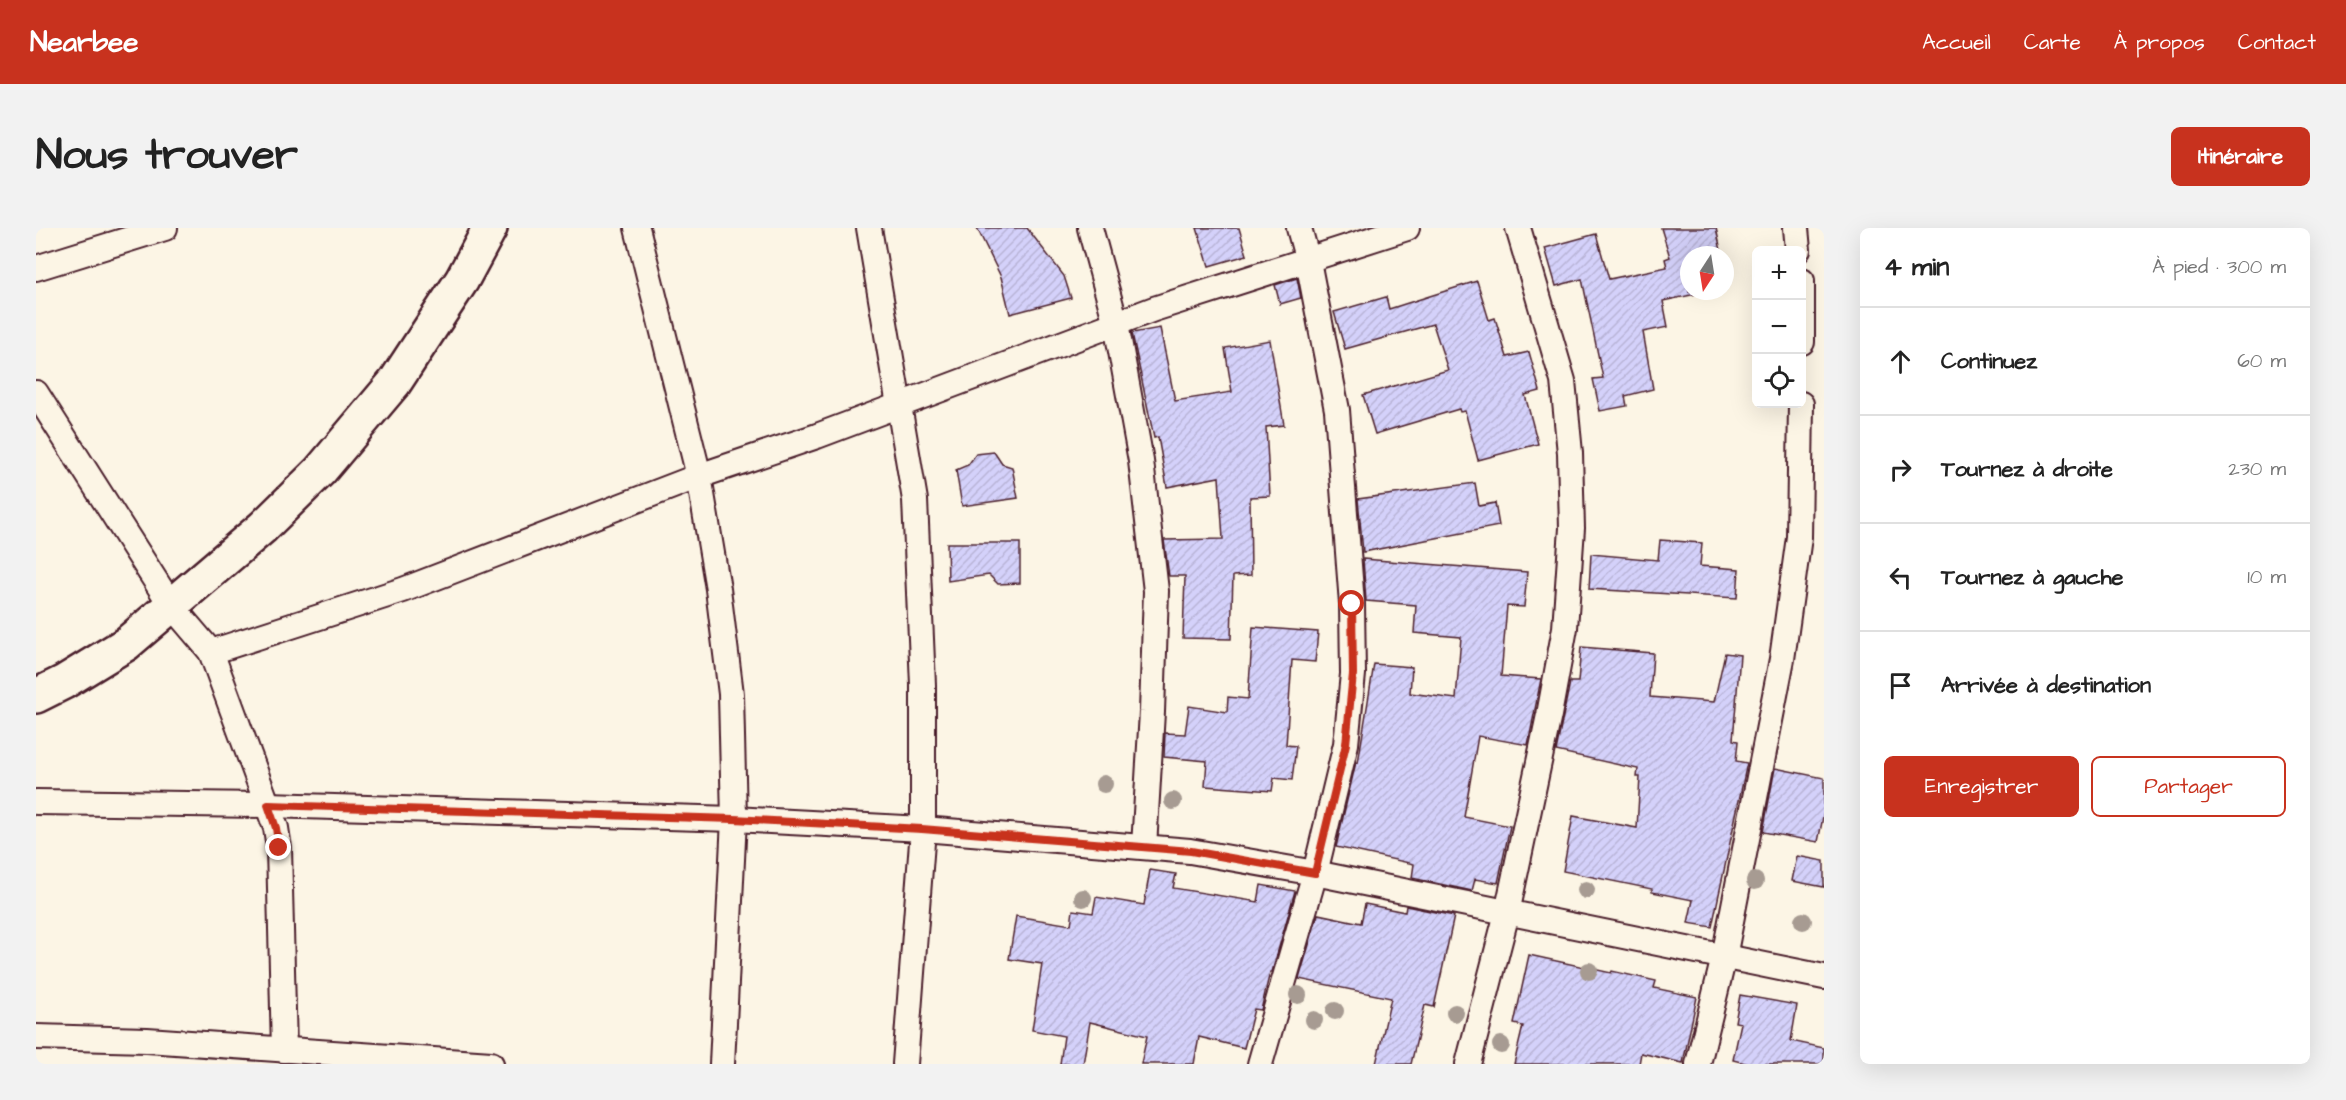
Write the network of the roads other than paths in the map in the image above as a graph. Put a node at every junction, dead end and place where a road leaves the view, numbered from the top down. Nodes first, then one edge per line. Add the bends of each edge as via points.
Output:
1 (165, 228) edge
2 (490, 228) edge
3 (637, 228) edge
4 (869, 228) edge
5 (1090, 228) edge
6 (1299, 228) edge
7 (1407, 228) edge
8 (1518, 228) edge
9 (1796, 228) edge
10 (1798, 246) edge
11 (1308, 261) junction
12 (36, 268) edge
13 (1116, 324) junction
14 (36, 393) edge
15 (899, 404) junction
16 (1801, 408) edge
17 (699, 476) junction
18 (171, 605) junction
19 (211, 652) junction
20 (36, 696) edge
21 (36, 802) edge
22 (268, 805) junction
23 (734, 819) junction
24 (922, 829) junction
25 (1144, 847) junction
26 (1315, 873) junction
27 (1507, 913) junction
28 (1725, 957) junction
29 (1824, 977) edge
30 (36, 1037) edge
31 (284, 1050) junction
32 (490, 1064) edge
33 (722, 1064) edge
34 (905, 1064) edge
35 (1260, 1064) edge
36 (1468, 1064) edge
37 (1698, 1064) edge

1 - 12 street
2 - 18 main road via 462,280 395,382 343,444 263,527
3 - 17 street
4 - 15 street
5 - 13 street
6 - 11 street
7 - 11 street
8 - 27 street via 1563,381 1572,528 1565,628
9 - 10 street
11 - 13 street
11 - 26 street via 1337,410 1353,639 1346,744
13 - 15 street
13 - 25 street via 1141,461 1156,591
14 - 18 street
15 - 17 street
15 - 24 street via 915,500 923,685
16 - 28 street via 1798,548 1782,659
17 - 19 street via 403,590
17 - 23 street via 731,694
18 - 19 street
18 - 20 main road via 126,644
19 - 22 street
21 - 22 street
22 - 23 street
22 - 31 street via 279,848
23 - 24 street
23 - 33 street
24 - 25 street
24 - 34 street
25 - 26 street via 1191,851
26 - 27 street
26 - 35 street
27 - 28 street
27 - 36 street
28 - 29 street
28 - 37 street
30 - 31 street
31 - 32 street

